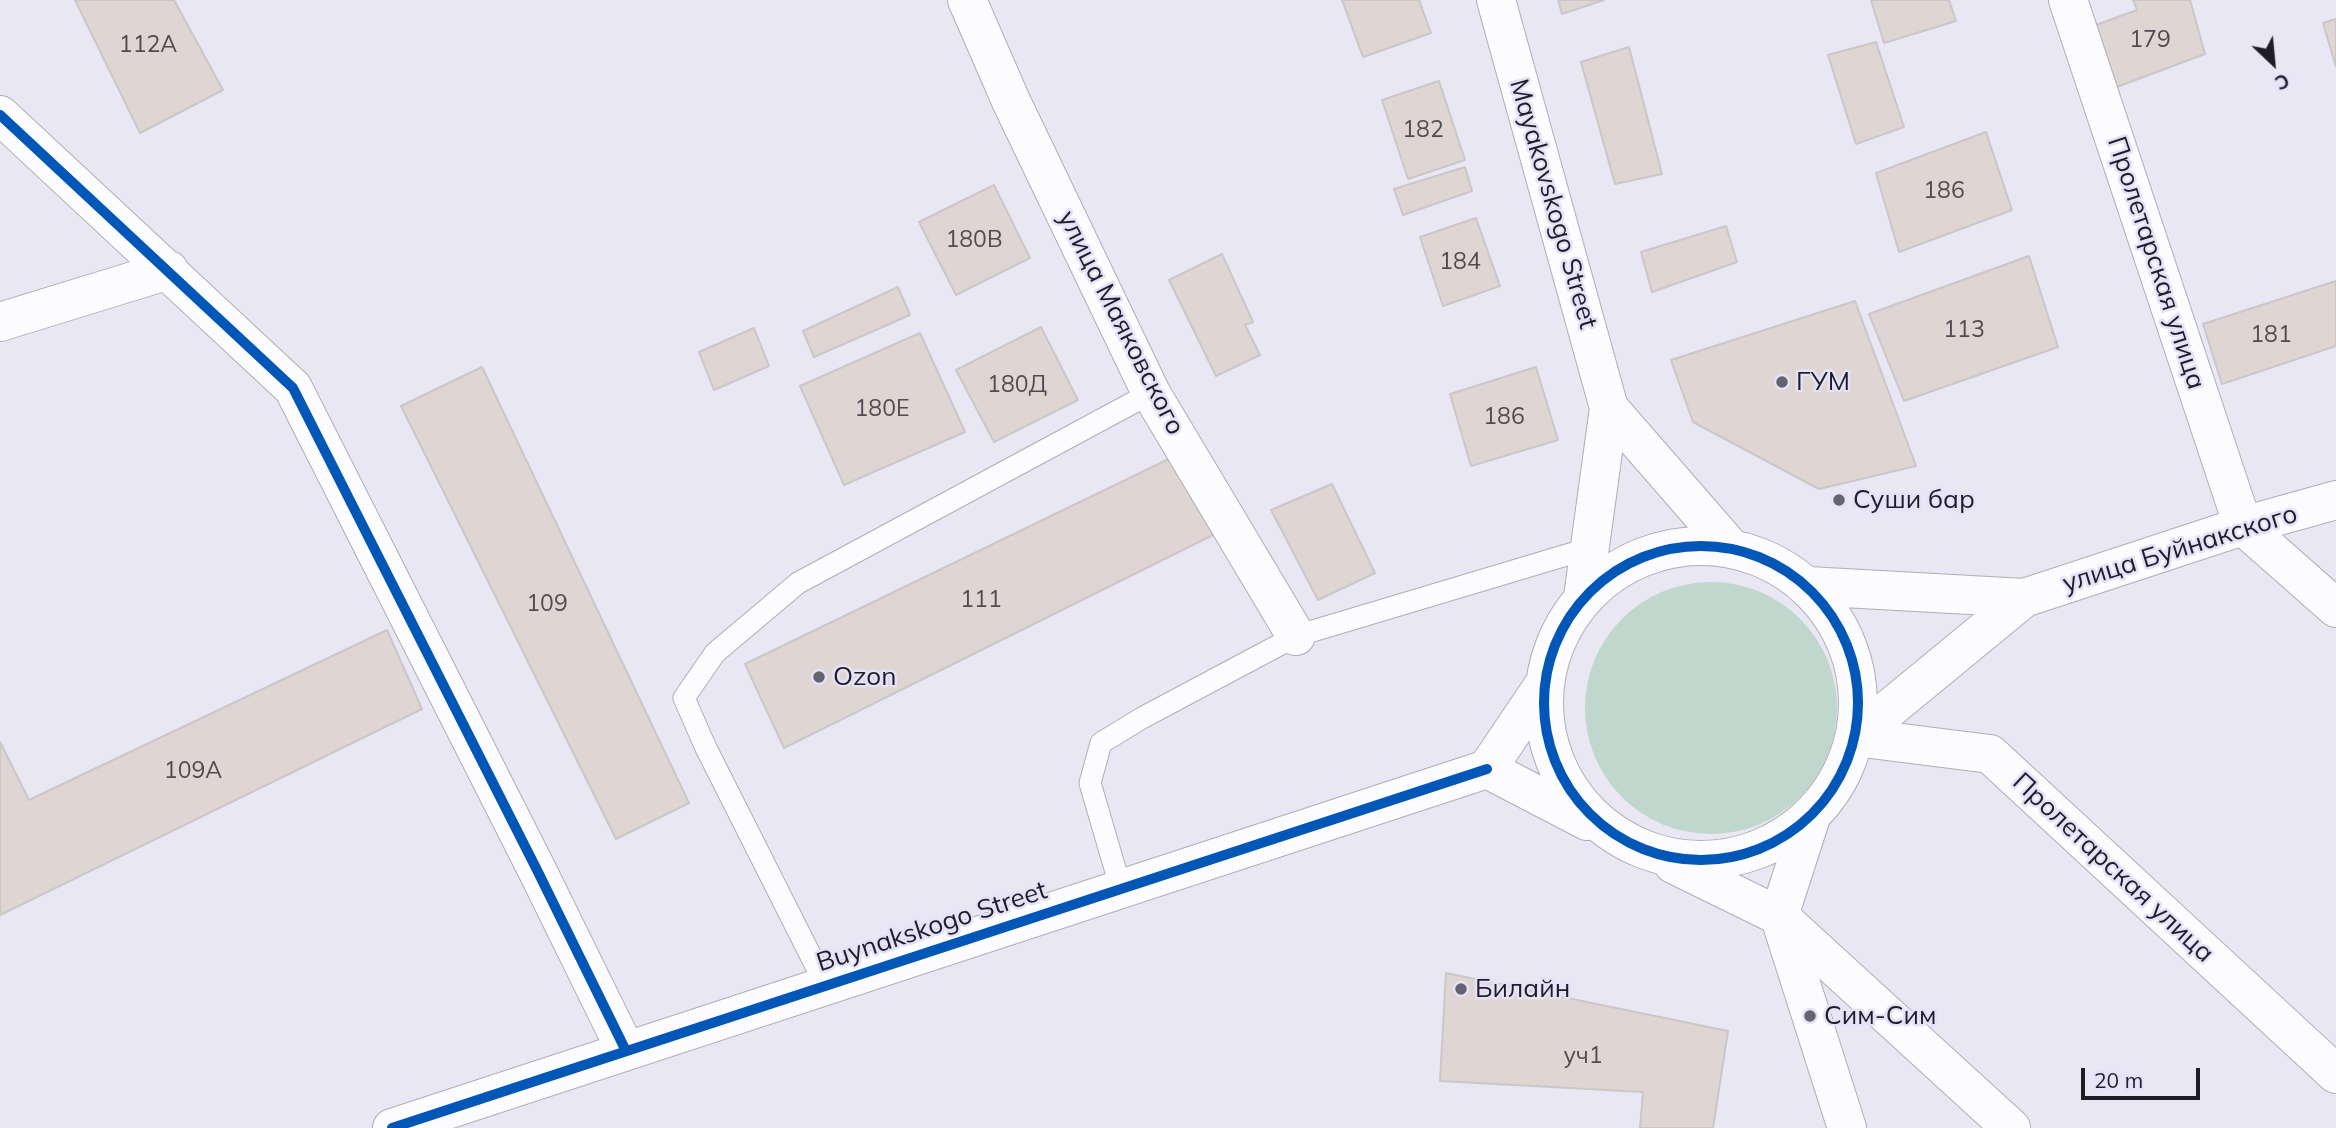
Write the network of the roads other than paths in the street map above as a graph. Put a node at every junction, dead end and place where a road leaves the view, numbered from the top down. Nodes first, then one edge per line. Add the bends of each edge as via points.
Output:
1 (967, 0) edge
2 (1496, 0) edge
3 (2068, 0) edge
4 (0, 115) edge
5 (169, 270) junction
6 (0, 322) edge
7 (1151, 393) junction
8 (1609, 408) junction
9 (2336, 500) edge
10 (2244, 526) junction
11 (1730, 547) junction
12 (1590, 548) junction
13 (1808, 586) junction
14 (1583, 597) junction
15 (2024, 598) junction
16 (2336, 608) edge
17 (1296, 636) junction
18 (1543, 686) junction
19 (1855, 737) junction
20 (1487, 769) junction
21 (1811, 817) junction
22 (1606, 831) junction
23 (1652, 854) junction
24 (1121, 889) junction
25 (1780, 916) junction
26 (826, 986) junction
27 (626, 1051) junction
28 (2336, 1074) edge
29 (392, 1128) edge
30 (1847, 1128) edge
31 (2011, 1128) edge

1 - 7 street, улица Маяковского
2 - 8 street, Mayakovskogo Street
3 - 10 street, Пролетарская улица
4 - 5 street
5 - 6 street
5 - 27 street via 293,388
7 - 17 street, улица Маяковского
7 - 26 lane via 798,583 715,653 684,698
8 - 11 street
8 - 12 street
9 - 10 street, улица Буйнакского
10 - 15 street, улица Буйнакского
10 - 16 street
11 - 13 street via 1777,564
11 - 14 street via 1678,547 1620,567
12 - 14 street
12 - 17 lane
13 - 15 street
13 - 19 street via 1846,638 1860,699
14 - 18 street via 1557,637
15 - 19 street
17 - 24 lane via 1101,743 1090,783
18 - 20 street
18 - 22 street via 1547,743 1570,794
19 - 21 street via 1839,783
19 - 28 street, Пролетарская улица via 1990,754
20 - 22 street
20 - 24 street, Buynakskogo Street
21 - 23 street via 1763,849 1707,862
21 - 25 street
22 - 23 street
23 - 25 street
24 - 26 street, Buynakskogo Street
25 - 30 street
25 - 31 street
26 - 27 street, Buynakskogo Street
27 - 29 street, Buynakskogo Street

